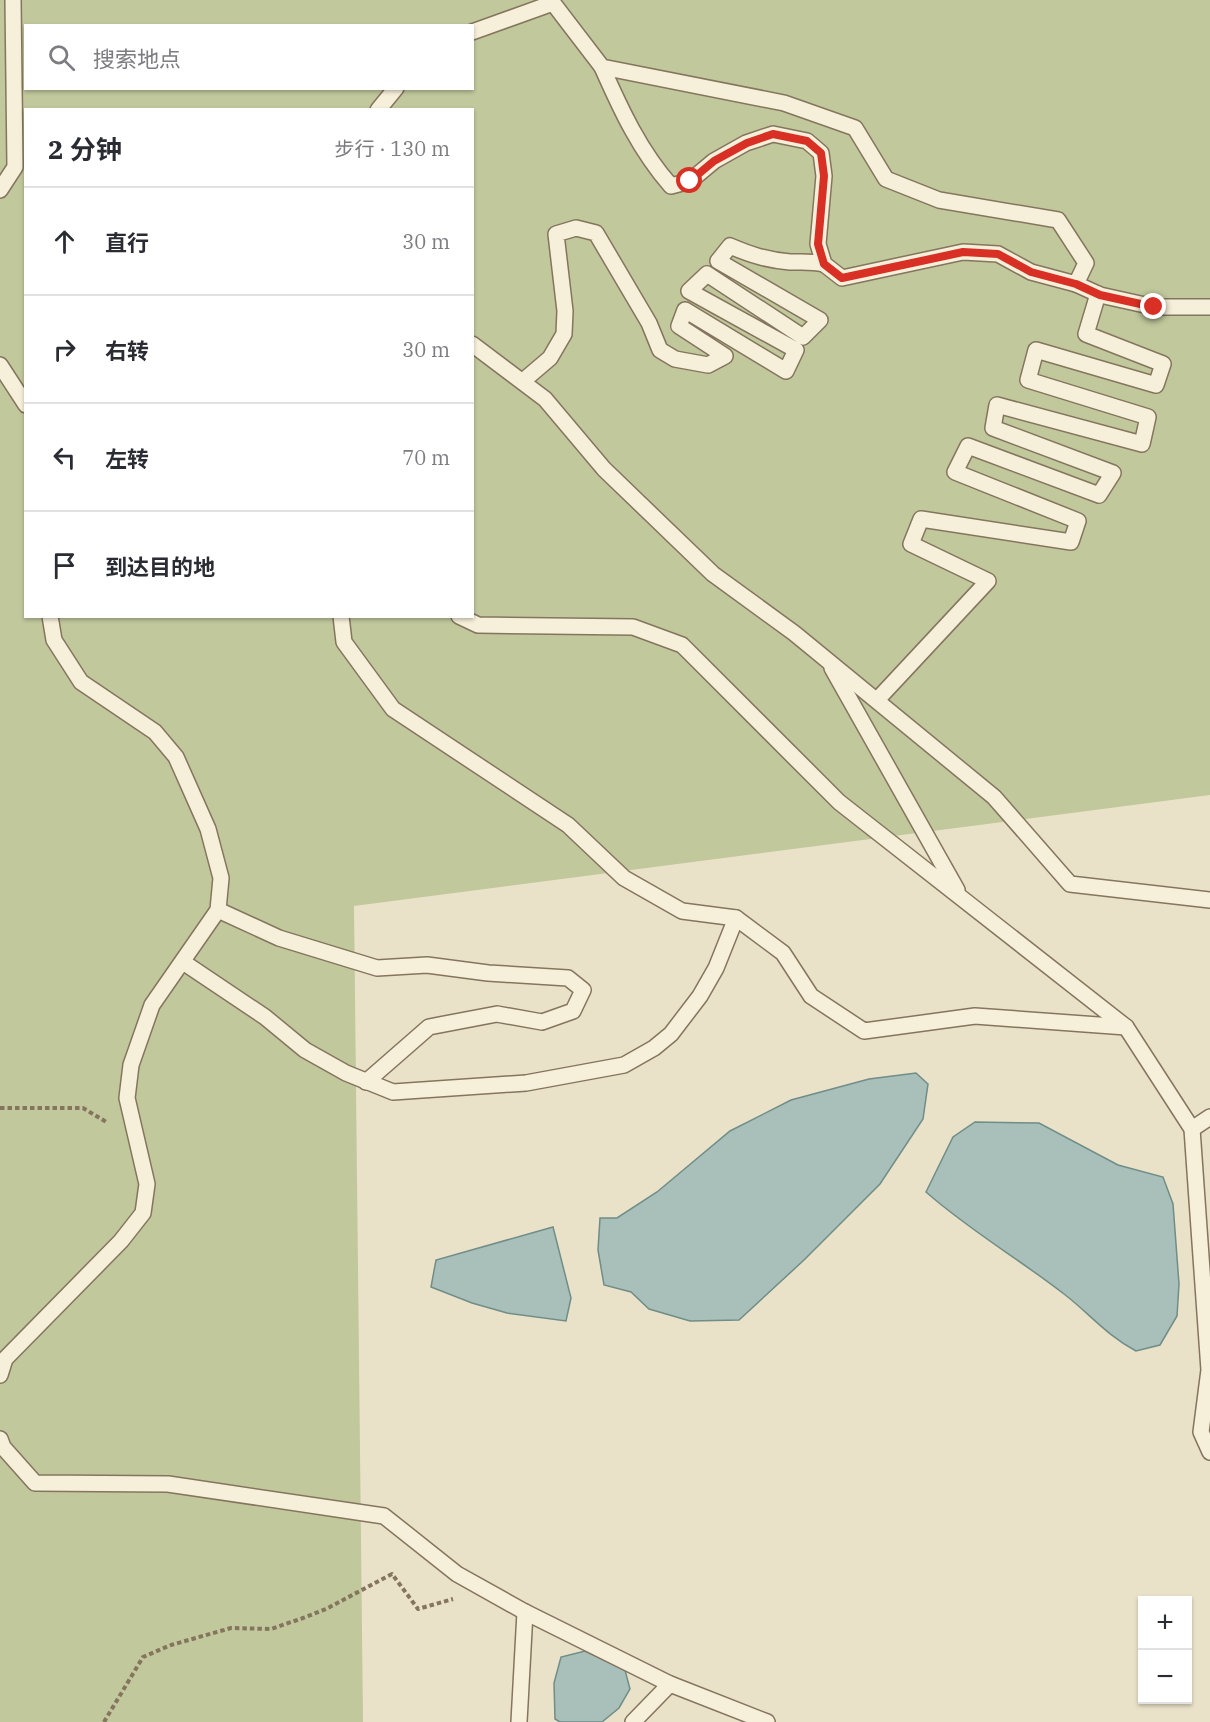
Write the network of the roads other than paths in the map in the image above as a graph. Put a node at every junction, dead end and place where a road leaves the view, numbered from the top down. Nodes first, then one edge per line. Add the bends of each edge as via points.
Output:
1 (13, 0) edge
2 (553, 2) edge
3 (474, 31) edge
4 (602, 67) junction
5 (394, 90) edge
6 (380, 108) edge
7 (20, 164) edge
8 (0, 190) edge
9 (824, 264) junction
10 (1076, 284) junction
11 (1098, 294) junction
12 (1210, 307) edge
13 (474, 345) edge
14 (0, 365) edge
15 (523, 381) junction
16 (24, 402) edge
17 (50, 618) edge
18 (340, 618) edge
19 (464, 618) edge
20 (827, 660) junction
21 (877, 700) junction
22 (961, 898) junction
23 (1210, 900) edge
24 (218, 910) junction
25 (736, 918) junction
26 (183, 962) junction
27 (1126, 1027) junction
28 (366, 1082) junction
29 (1210, 1117) edge
30 (1192, 1129) junction
31 (1210, 1370) edge
32 (0, 1375) edge
33 (0, 1439) edge
34 (1210, 1452) edge
35 (525, 1612) junction
36 (670, 1684) junction
37 (519, 1722) edge
38 (633, 1722) edge
39 (768, 1722) edge

1 - 7 lane
2 - 3 lane
2 - 4 lane
4 - 9 lane via 625,118 654,167 671,186 690,181 714,161 773,134 807,141 821,153 824,176 818,244
4 - 10 lane via 784,103 855,128 886,179 939,200 1058,220 1086,263
5 - 6 lane
7 - 8 lane
9 - 10 lane via 842,278 963,252 998,254 1031,272
9 - 15 lane via 757,258 730,246 718,261 820,320 803,337 707,274 689,291 796,350 786,371 685,310 679,326 724,356 708,365 675,359 660,350 649,323 596,233 576,228 555,234 565,311 564,334 550,358
10 - 11 lane
11 - 12 lane via 1154,307
11 - 21 lane via 1086,334 1162,364 1156,385 1036,350 1028,380 1148,417 1142,444 997,405 993,428 1113,473 1099,495 968,446 955,472 1078,522 1071,542 921,519 911,544 987,581
13 - 15 lane
14 - 16 lane
15 - 20 lane via 545,399 604,469 713,574
17 - 24 lane via 54,640 81,682 155,732 176,757 208,829 221,878
18 - 25 lane via 344,642 393,709 568,825 624,878 682,911
19 - 22 lane via 478,624 633,627 682,645 839,802
20 - 21 lane
20 - 22 lane
21 - 23 lane via 994,797 1070,884
22 - 27 lane
24 - 26 lane
24 - 28 lane via 279,938 377,968 427,964 568,978 583,990 573,1011 542,1022 497,1014 429,1027
25 - 27 lane via 783,953 810,996 864,1030 975,1016
25 - 28 lane via 700,996 671,1034 624,1065 526,1083 393,1092
26 - 28 lane via 265,1017 305,1050
26 - 32 lane via 152,1005 131,1065 127,1098 147,1184 143,1213 121,1241 4,1359
27 - 30 lane
29 - 30 lane
30 - 31 lane
31 - 34 lane via 1201,1432
33 - 35 lane via 35,1483 168,1484 384,1516 457,1574
35 - 36 lane
35 - 37 lane
36 - 38 lane
36 - 39 lane

